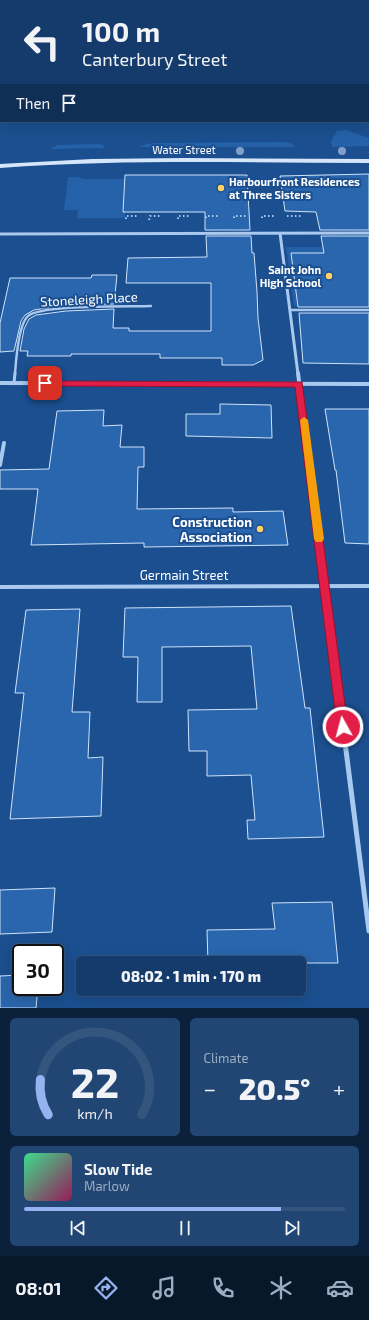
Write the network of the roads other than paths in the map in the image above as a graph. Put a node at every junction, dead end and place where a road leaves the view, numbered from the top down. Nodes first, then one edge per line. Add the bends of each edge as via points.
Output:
1 (369, 161) edge
2 (0, 166) edge
3 (280, 233) junction
4 (369, 233) edge
5 (0, 234) edge
6 (151, 306) dead end
7 (290, 310) junction
8 (369, 310) edge
9 (0, 383) edge
10 (14, 383) junction
11 (299, 384) junction
12 (369, 384) edge
13 (4, 443) dead end
14 (0, 465) edge
15 (325, 586) junction
16 (369, 586) edge
17 (0, 588) edge
18 (369, 931) edge

1 - 2 main road, Water Street via 168,160
3 - 4 street
3 - 5 street
3 - 7 street
6 - 10 lane, Stoneleigh Place via 52,309 31,314 23,322
7 - 8 lane
7 - 11 street
9 - 10 street
10 - 11 street
11 - 12 street
11 - 15 street
13 - 14 street
15 - 16 street, Germain Street
15 - 17 street, Germain Street
15 - 18 street

